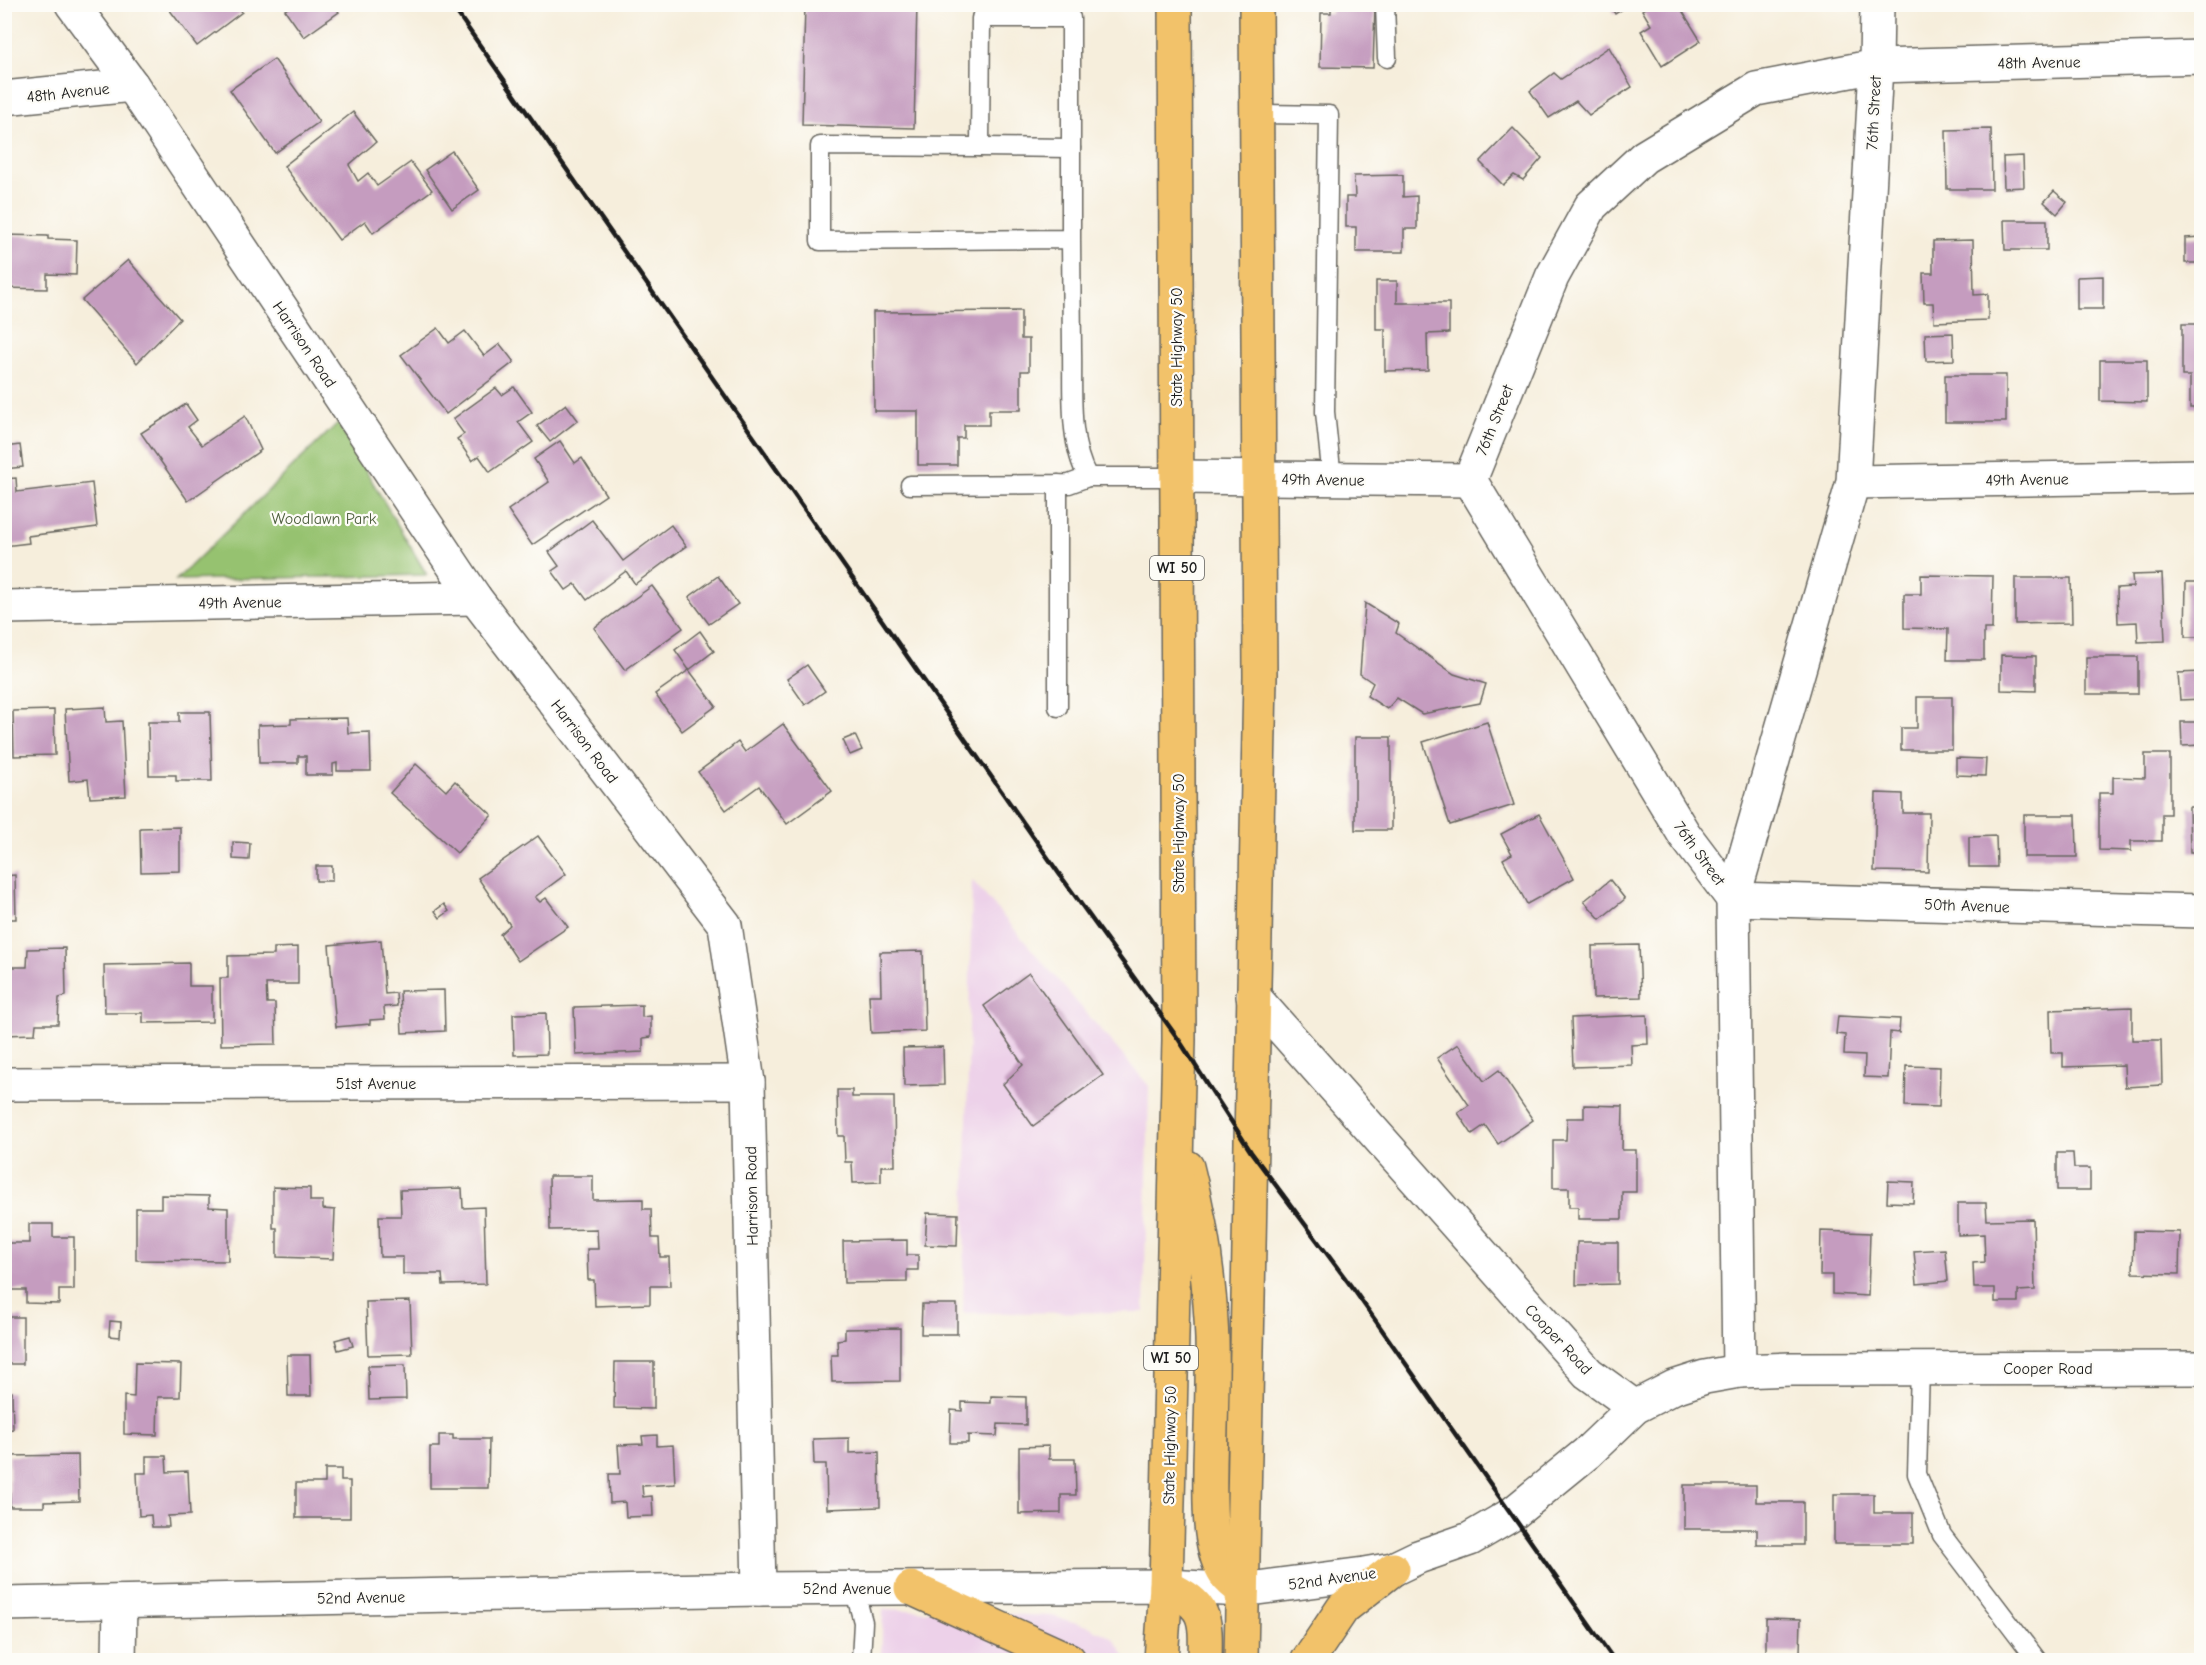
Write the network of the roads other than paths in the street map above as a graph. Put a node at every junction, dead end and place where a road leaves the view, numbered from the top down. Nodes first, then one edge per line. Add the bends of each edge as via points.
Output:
1 (72, 4) edge
2 (1175, 4) edge
3 (1256, 4) edge
4 (1386, 4) edge
5 (1877, 4) edge
6 (1071, 11) edge
7 (2202, 57) edge
8 (1388, 58) dead end
9 (1876, 66) junction
10 (132, 85) junction
11 (4, 98) edge
12 (1257, 114) junction
13 (980, 147) junction
14 (1071, 148) junction
15 (1071, 239) junction
16 (2202, 476) edge
17 (1088, 477) junction
18 (1177, 477) junction
19 (1258, 478) junction
20 (1332, 479) junction
21 (1470, 480) junction
22 (1853, 482) junction
23 (1058, 484) junction
24 (910, 485) dead end
25 (475, 598) junction
26 (4, 607) edge
27 (1058, 707) dead end
28 (1733, 899) junction
29 (2202, 911) edge
30 (1253, 996) junction
31 (748, 1082) junction
32 (4, 1084) edge
33 (1177, 1131) junction
34 (1920, 1368) junction
35 (2202, 1368) edge
36 (1739, 1371) junction
37 (1635, 1407) junction
38 (1393, 1569) junction
39 (1166, 1586) junction
40 (854, 1588) junction
41 (911, 1588) junction
42 (759, 1589) junction
43 (1242, 1590) junction
44 (120, 1602) junction
45 (4, 1604) edge
46 (119, 1660) edge
47 (861, 1660) edge
48 (1069, 1660) edge
49 (1161, 1660) edge
50 (1205, 1660) edge
51 (1241, 1660) edge
52 (1308, 1660) edge
53 (2037, 1660) edge

1 - 10 street, Harrison Road
2 - 18 main road, State Highway 50 / WI 50
3 - 12 main road
4 - 8 lane
5 - 9 street, 76th Street
6 - 13 lane via 981,18
6 - 14 lane
7 - 9 street, 48th Avenue
9 - 21 street, 76th Street via 1756,89 1644,157 1591,206 1551,277
9 - 22 street, 76th Street
10 - 11 street, 48th Avenue
10 - 25 street, Harrison Road
12 - 19 main road
12 - 20 lane via 1329,115 1325,412
13 - 14 lane
13 - 15 lane via 820,146 820,241
14 - 15 lane
15 - 17 lane via 1075,434 1080,464
16 - 22 street, 49th Avenue
17 - 18 lane
17 - 23 lane
18 - 19 street, 49th Avenue
18 - 33 main road, State Highway 50 / WI 50
19 - 20 street, 49th Avenue
19 - 30 main road via 1260,676
20 - 21 street, 49th Avenue
21 - 28 street, 76th Street via 1684,834
22 - 28 street, 76th Street
23 - 24 lane
23 - 27 lane
25 - 26 street, 49th Avenue
25 - 31 street, Harrison Road via 725,925
28 - 29 street, 50th Avenue
28 - 36 street, 76th Street
30 - 37 street, Cooper Road via 1588,1373
30 - 43 main road
31 - 32 street, 51st Avenue
31 - 42 street, Harrison Road
33 - 39 main road, State Highway 50 / WI 50
33 - 43 main road via 1200,1215 1208,1269 1212,1532 1222,1570
34 - 35 street, Cooper Road
34 - 36 street, Cooper Road
34 - 53 lane via 1917,1474 1942,1535
36 - 37 street, Cooper Road via 1674,1387
37 - 38 street, 52nd Avenue via 1587,1453 1511,1515 1470,1539
38 - 43 street, 52nd Avenue
38 - 52 main road via 1343,1608
39 - 41 street, 52nd Avenue
39 - 43 street, 52nd Avenue
39 - 49 main road, State Highway 50 / WI 50
39 - 50 main road via 1197,1606 1204,1621
40 - 41 street, 52nd Avenue
40 - 42 street, 52nd Avenue
40 - 47 lane via 863,1622
41 - 48 main road
42 - 44 street, 52nd Avenue
43 - 51 main road
44 - 45 street, 52nd Avenue
44 - 46 street

